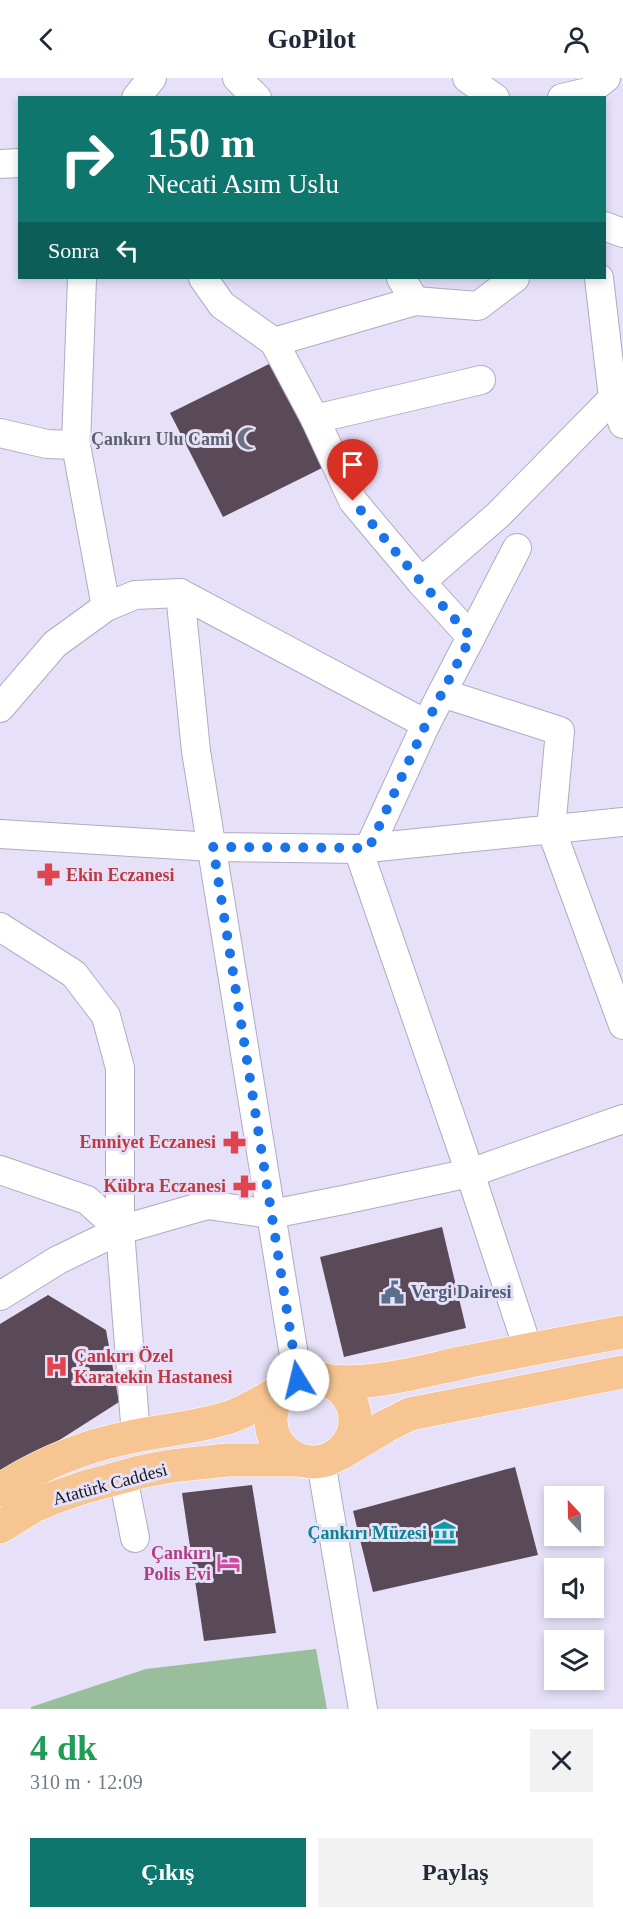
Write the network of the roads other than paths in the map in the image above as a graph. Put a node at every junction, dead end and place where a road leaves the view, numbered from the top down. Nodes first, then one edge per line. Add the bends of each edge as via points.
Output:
1 (153, 78) edge
2 (237, 78) edge
3 (467, 78) edge
4 (138, 96) edge
5 (157, 96) edge
6 (255, 96) edge
7 (492, 96) edge
8 (18, 163) edge
9 (0, 164) edge
10 (606, 227) edge
11 (623, 233) edge
12 (82, 279) edge
13 (205, 279) edge
14 (514, 279) edge
15 (599, 279) edge
16 (408, 289) edge
17 (274, 342) junction
18 (481, 380) dead end
19 (620, 408) edge
20 (315, 419) junction
21 (0, 433) edge
22 (76, 445) junction
23 (518, 548) dead end
24 (421, 582) junction
25 (180, 593) junction
26 (106, 607) junction
27 (471, 637) junction
28 (442, 693) junction
29 (0, 708) edge
30 (426, 724) junction
31 (623, 822) edge
32 (551, 829) junction
33 (0, 834) edge
34 (213, 847) junction
35 (364, 848) junction
36 (0, 927) edge
37 (623, 1025) edge
38 (623, 1119) edge
39 (0, 1170) edge
40 (470, 1173) junction
41 (272, 1214) junction
42 (120, 1230) junction
43 (0, 1296) edge
44 (623, 1332) edge
45 (528, 1349) junction
46 (623, 1372) edge
47 (331, 1381) junction
48 (293, 1384) junction
49 (136, 1436) junction
50 (320, 1458) junction
51 (123, 1477) junction
52 (0, 1490) edge
53 (0, 1527) edge
54 (135, 1538) dead end
55 (363, 1709) edge

1 - 4 street
1 - 5 street
2 - 6 street
3 - 7 street
8 - 9 street
10 - 11 street
12 - 22 street
13 - 17 street via 222,304
14 - 16 street via 478,306
15 - 19 street
16 - 17 street
17 - 20 street
18 - 20 street
19 - 24 street
20 - 24 street via 353,501
21 - 22 street via 47,444
22 - 26 street
23 - 27 street
24 - 27 street
25 - 26 street via 135,595
25 - 30 street
25 - 34 street via 196,751
26 - 29 street via 55,644
27 - 28 street
28 - 30 street
28 - 32 street via 560,731
30 - 35 street
31 - 32 street
32 - 35 street
32 - 37 street
33 - 34 street
34 - 35 street
34 - 41 street
35 - 40 street
36 - 42 street via 75,974 106,1016 120,1068
38 - 40 street
39 - 42 street via 87,1200
40 - 41 street
40 - 45 street
41 - 42 street via 207,1205
41 - 48 street
42 - 43 street via 58,1260
42 - 49 street
44 - 45 main road
45 - 47 main road via 390,1378
46 - 50 main road via 417,1413
47 - 48 main road via 320,1378
47 - 50 main road via 353,1404 356,1425 353,1436
48 - 49 main road, Atatürk Caddesi via 229,1417
48 - 50 main road via 274,1404 274,1437 288,1455
49 - 52 main road, Atatürk Caddesi via 65,1455
50 - 51 main road, Atatürk Caddesi via 205,1462
50 - 55 street
51 - 53 main road, Atatürk Caddesi via 44,1502
51 - 54 street

